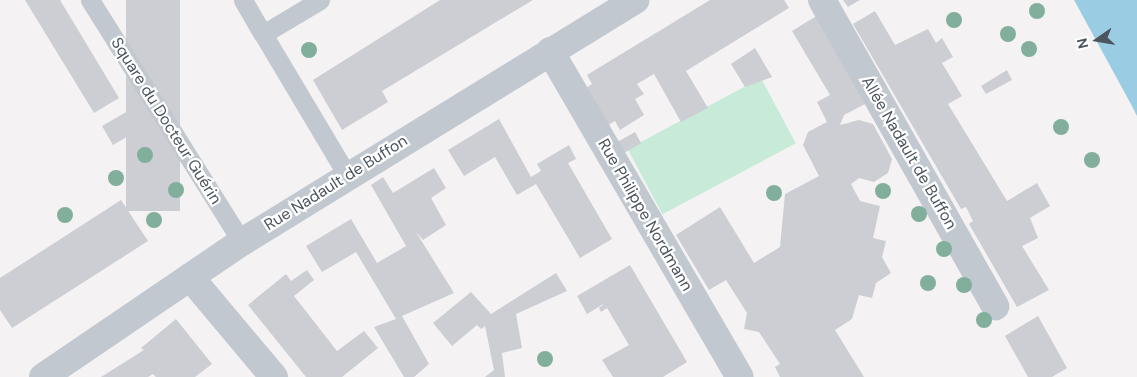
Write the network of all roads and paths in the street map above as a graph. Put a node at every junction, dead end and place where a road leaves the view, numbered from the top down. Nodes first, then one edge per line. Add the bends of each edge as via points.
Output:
1 (90, 0) edge
2 (243, 0) edge
3 (320, 0) edge
4 (636, 0) edge
5 (822, 0) edge
6 (263, 34) junction
7 (550, 52) junction
8 (347, 175) junction
9 (242, 242) junction
10 (190, 277) junction
11 (995, 306) dead end
12 (43, 377) edge
13 (274, 377) edge
14 (740, 377) edge

1 - 9 lane, Square du Docteur Guérin
2 - 6 lane
3 - 6 lane
4 - 7 street, Rue Nadault de Buffon
5 - 11 street, Allée Nadault de Buffon
6 - 8 lane
7 - 8 street, Rue Nadault de Buffon
7 - 14 street, Rue Philippe Nordmann
8 - 9 street, Rue Nadault de Buffon
9 - 10 street, Rue Nadault de Buffon
10 - 12 street, Rue Nadault de Buffon
10 - 13 street

